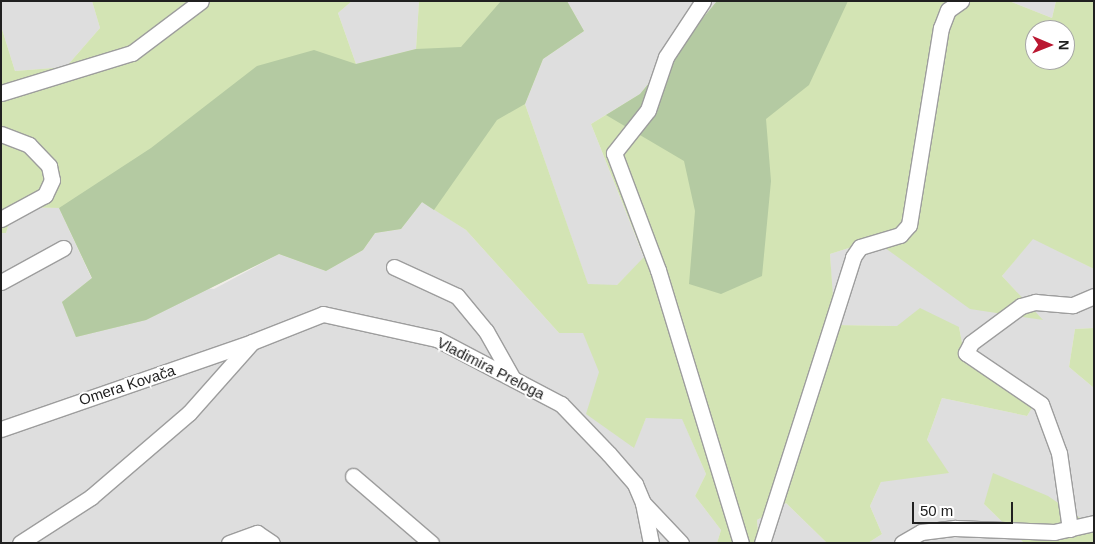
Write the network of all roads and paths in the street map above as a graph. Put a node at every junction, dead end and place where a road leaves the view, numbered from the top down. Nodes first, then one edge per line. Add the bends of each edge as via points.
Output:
1 (201, 1) edge
2 (704, 1) edge
3 (961, 1) edge
4 (1, 93) edge
5 (1, 134) edge
6 (1, 219) edge
7 (63, 248) dead end
8 (394, 267) dead end
9 (1, 282) edge
10 (1094, 296) edge
11 (252, 342) junction
12 (512, 379) junction
13 (1, 429) edge
14 (354, 476) dead end
15 (643, 503) junction
16 (1094, 523) edge
17 (1070, 529) junction
18 (20, 543) edge
19 (228, 543) edge
20 (272, 543) edge
21 (431, 543) edge
22 (651, 543) edge
23 (681, 543) edge
24 (741, 543) edge
25 (762, 543) edge
26 (902, 543) edge

1 - 4 street via 132,53
2 - 24 street via 666,57 648,110 614,154 658,270
3 - 25 street via 948,10 941,28 908,225 900,234 860,247 853,257
5 - 6 street via 29,145 49,166 52,180 45,195
7 - 9 street
8 - 12 street via 457,296 486,331
10 - 17 street via 1073,305 1035,302 1021,306 971,343 966,353 1041,404 1058,453
11 - 12 street, Vladimira Preloga via 323,314 437,339
11 - 13 street, Omera Kovača
11 - 18 street, Vladimira Preloga via 189,413 91,497
12 - 15 street, Vladimira Preloga via 561,404 635,484
14 - 21 street
15 - 22 street
15 - 23 street, Vladimira Preloga
16 - 17 street
17 - 26 street via 955,528 921,532
19 - 20 street via 257,533

